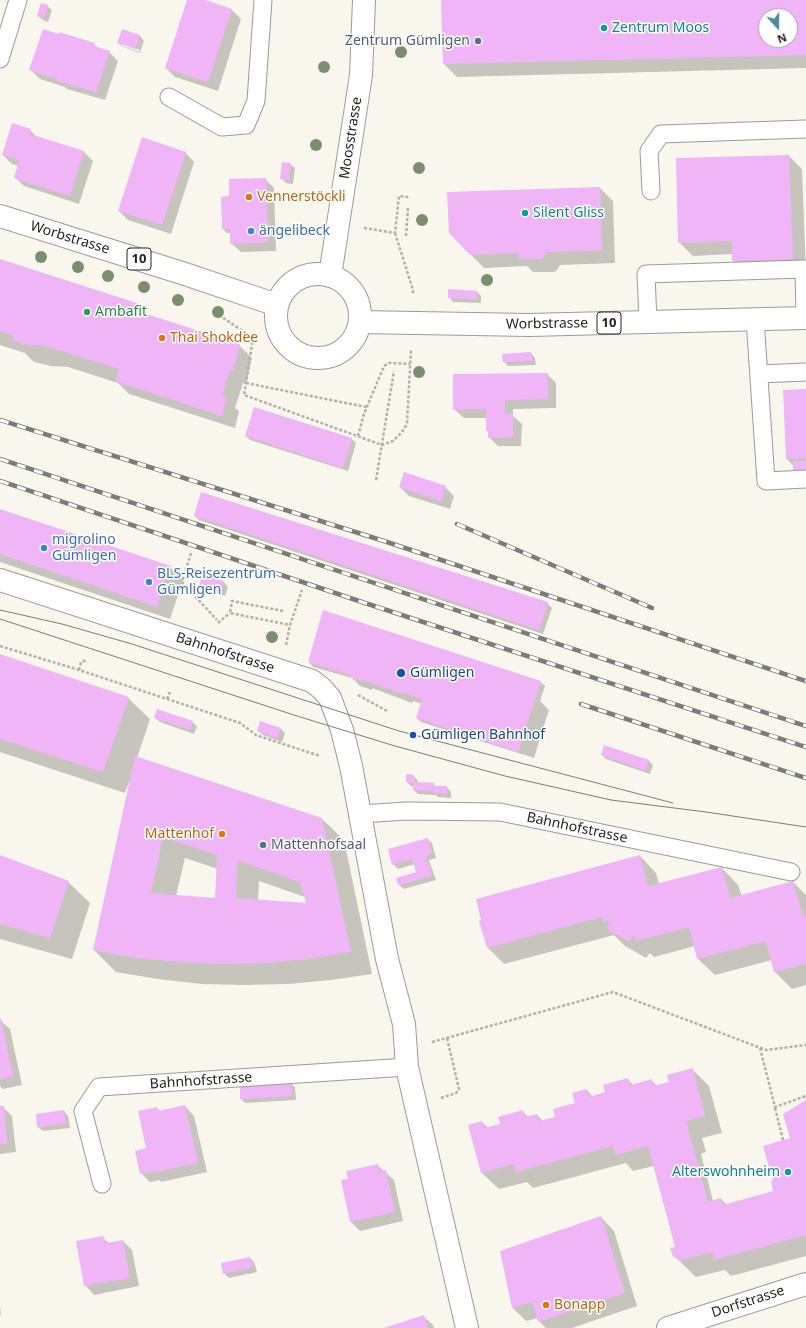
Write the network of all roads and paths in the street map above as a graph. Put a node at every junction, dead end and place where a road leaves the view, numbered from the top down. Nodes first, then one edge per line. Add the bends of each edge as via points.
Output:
1 (18, 0) edge
2 (263, 0) edge
3 (364, 0) edge
4 (0, 59) edge
5 (169, 97) dead end
6 (806, 129) edge
7 (651, 191) dead end
8 (408, 197) dead end
9 (408, 208) dead end
10 (0, 216) edge
11 (360, 227) dead end
12 (395, 233) junction
13 (406, 236) dead end
14 (330, 276) junction
15 (277, 305) junction
16 (213, 312) dead end
17 (806, 318) edge
18 (755, 319) junction
19 (360, 322) junction
20 (648, 322) junction
21 (412, 323) junction
22 (410, 364) dead end
23 (394, 371) dead end
24 (806, 372) edge
25 (410, 374) dead end
26 (759, 374) junction
27 (246, 383) junction
28 (366, 407) junction
29 (358, 436) junction
30 (382, 444) junction
31 (806, 479) edge
32 (376, 480) dead end
33 (191, 553) dead end
34 (0, 580) edge
35 (302, 590) dead end
36 (283, 611) dead end
37 (230, 613) junction
38 (0, 646) edge
39 (87, 660) dead end
40 (79, 670) junction
41 (170, 692) dead end
42 (167, 699) junction
43 (351, 766) junction
44 (360, 814) junction
45 (792, 872) dead end
46 (447, 1038) junction
47 (433, 1042) dead end
48 (806, 1045) edge
49 (760, 1048) junction
50 (407, 1067) junction
51 (806, 1096) edge
52 (415, 1105) junction
53 (775, 1108) junction
54 (783, 1140) dead end
55 (102, 1184) dead end
56 (806, 1284) edge
57 (467, 1328) edge
58 (668, 1328) edge

1 - 4 lane
2 - 5 lane via 256,101 246,125 222,127
3 - 14 street, Moosstrasse via 361,75
6 - 7 lane via 661,134 648,151
8 - 12 path via 399,196
9 - 13 path
10 - 15 street, Worbstrasse / 10
11 - 12 path
12 - 21 path via 413,290
14 - 15 street via 308,275 295,281 283,291
14 - 19 street via 342,282 355,296
15 - 19 street via 275,318 278,332 296,352 309,357 322,358 336,354 347,346
16 - 27 path via 253,338
17 - 18 street, Worbstrasse / 10
17 - 20 lane via 804,269 796,269 646,274
18 - 20 street, Worbstrasse / 10
18 - 26 lane
19 - 21 street, Worbstrasse / 10
20 - 21 street, Worbstrasse / 10 via 529,325
22 - 28 path via 389,363 384,366
23 - 30 path
24 - 26 lane
25 - 30 path via 407,424 393,441
26 - 31 lane via 766,481
27 - 28 path
27 - 29 path via 244,396
28 - 29 path
29 - 30 path
30 - 32 path
33 - 37 path via 182,582 218,622
34 - 43 street, Bahnhofstrasse via 312,681 330,698 342,730
35 - 37 path via 290,625
36 - 37 path via 232,601
38 - 40 path
39 - 40 path via 82,662
40 - 42 path
41 - 42 path
42 - 43 path via 240,723 256,736
43 - 44 street, Bahnhofstrasse
44 - 45 lane, Bahnhofstrasse via 406,811 500,812
44 - 50 street, Bahnhofstrasse via 387,959 404,1024
46 - 47 path
46 - 49 path via 613,992
46 - 52 path via 459,1088 456,1093
48 - 49 path via 766,1050
49 - 53 path
50 - 52 street, Bahnhofstrasse
50 - 55 lane, Bahnhofstrasse via 99,1087 83,1111
51 - 53 path
52 - 57 street, Bahnhofstrasse
53 - 54 path
56 - 58 street, Dorfstrasse

